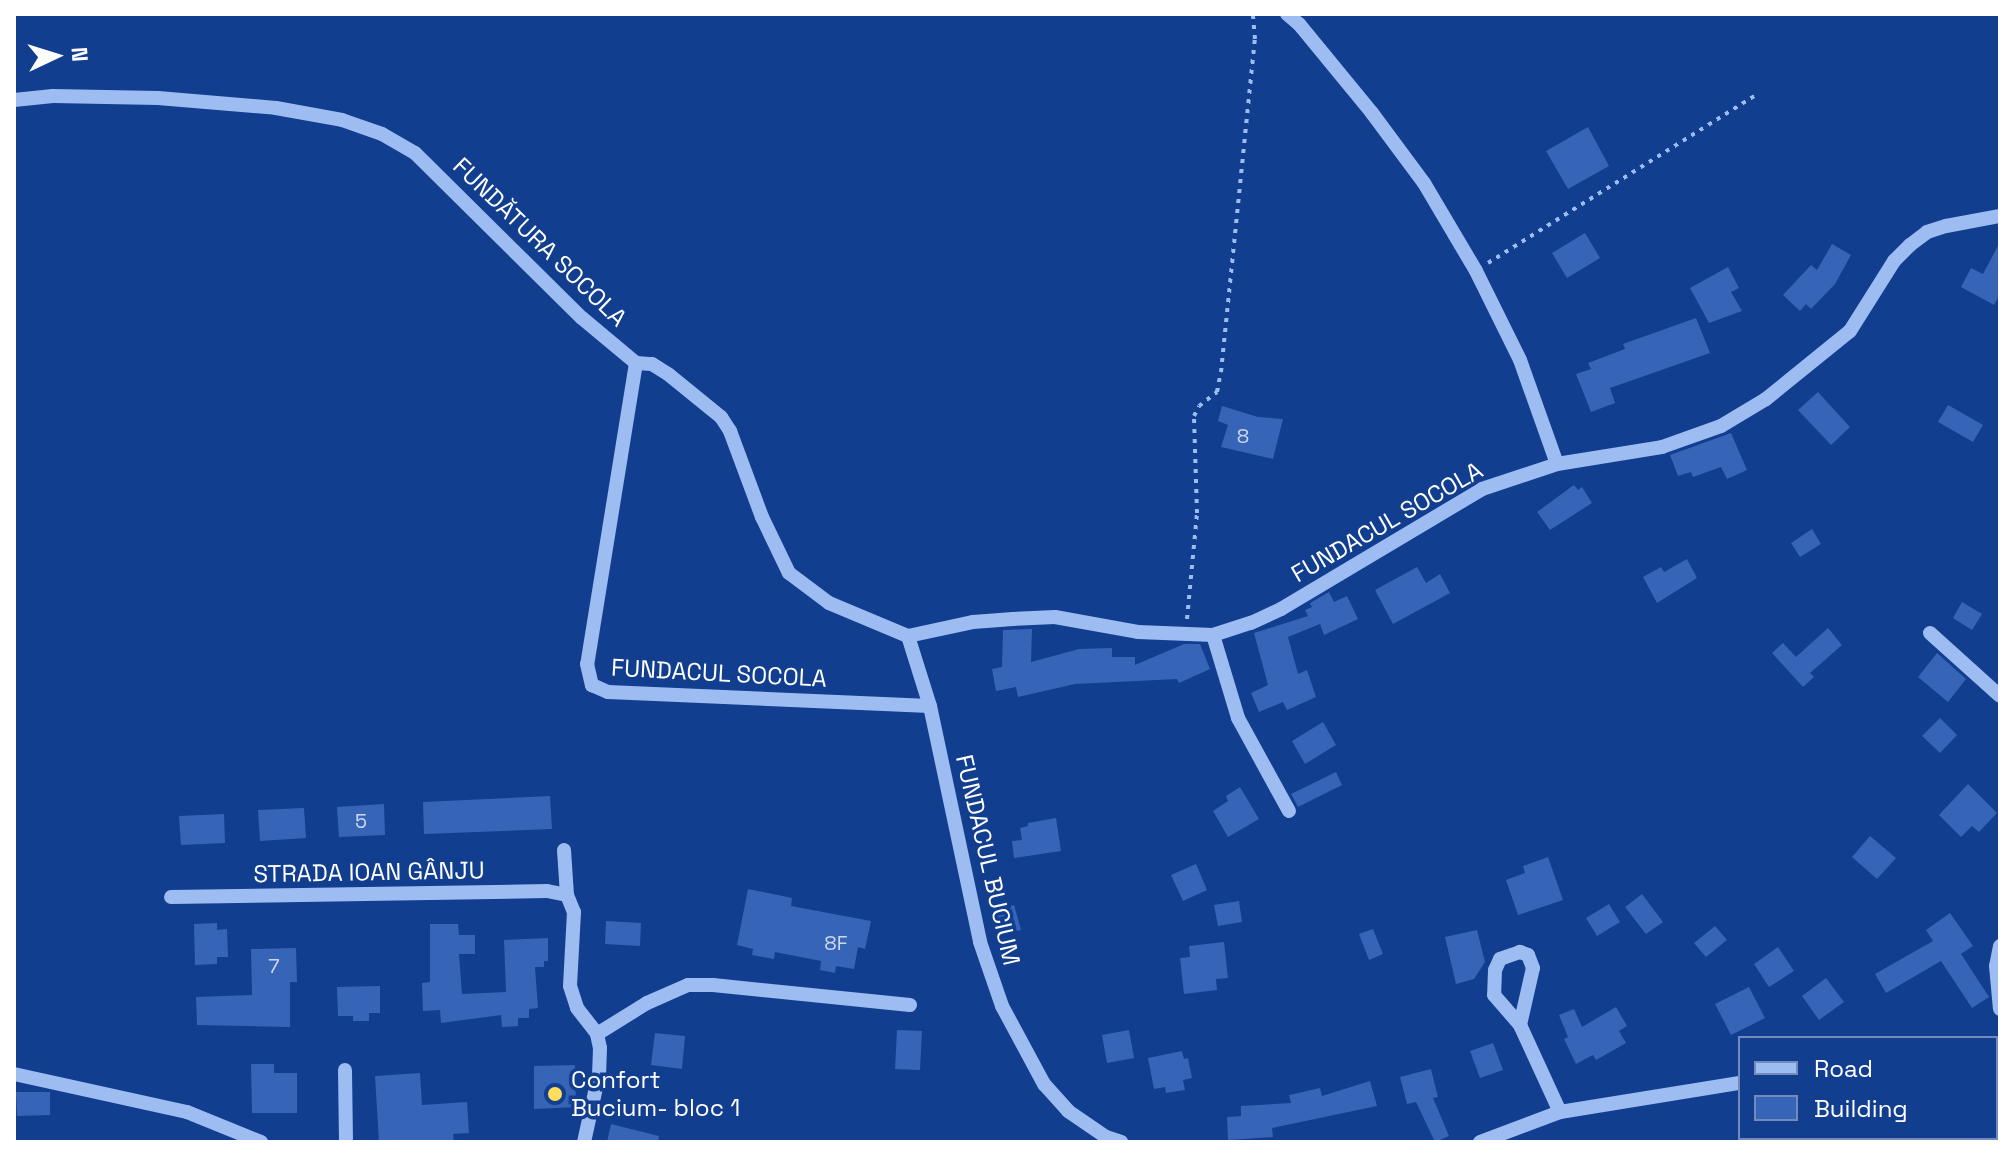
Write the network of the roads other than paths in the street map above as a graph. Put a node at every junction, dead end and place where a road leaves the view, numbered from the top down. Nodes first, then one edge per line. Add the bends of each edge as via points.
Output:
1 (1287, 14) edge
2 (14, 100) edge
3 (2000, 216) edge
4 (636, 363) junction
5 (1557, 464) junction
6 (1930, 633) dead end
7 (1213, 635) junction
8 (908, 636) junction
9 (2000, 696) edge
10 (930, 706) junction
11 (1289, 811) dead end
12 (564, 850) dead end
13 (567, 895) junction
14 (171, 897) dead end
15 (2000, 946) edge
16 (1998, 965) edge
17 (910, 1005) dead end
18 (2000, 1009) edge
19 (1520, 1025) junction
20 (597, 1034) junction
21 (345, 1070) dead end
22 (14, 1074) edge
23 (1738, 1083) edge
24 (1560, 1112) junction
25 (261, 1142) edge
26 (346, 1142) edge
27 (584, 1142) edge
28 (1121, 1142) edge
29 (1480, 1142) edge

1 - 5 street via 1424,183 1520,360
2 - 4 street, FUNDĂTURA SOCOLA via 158,98 276,108 342,120 382,134 415,153 582,318
3 - 5 street, FUNDACUL SOCOLA via 1927,232 1894,261 1850,331 1766,399 1721,426 1662,447
4 - 8 street, FUNDĂTURA SOCOLA via 652,364 668,374 721,417 789,573 829,603
4 - 10 street, FUNDACUL SOCOLA via 587,664 592,685 608,692
5 - 7 street, FUNDACUL SOCOLA via 1482,489 1281,609
6 - 9 street
7 - 8 street, FUNDACUL SOCOLA via 1138,632 1055,617 973,622
7 - 11 street via 1238,718
8 - 10 street, FUNDACUL BUCIUM
10 - 28 street, FUNDACUL BUCIUM via 980,942 1002,1006 1044,1084 1068,1111
12 - 13 street
13 - 14 street, STRADA IOAN GÂNJU via 547,891
13 - 20 street via 574,912 570,986 577,1008
15 - 16 street
16 - 18 street
17 - 20 street via 688,985
19 - 19 street via 1494,995 1493,982 1500,959 1520,952 1528,955 1533,968
19 - 24 street
20 - 27 street via 599,1074
21 - 26 street
22 - 25 street via 187,1112
23 - 24 street
24 - 29 street

